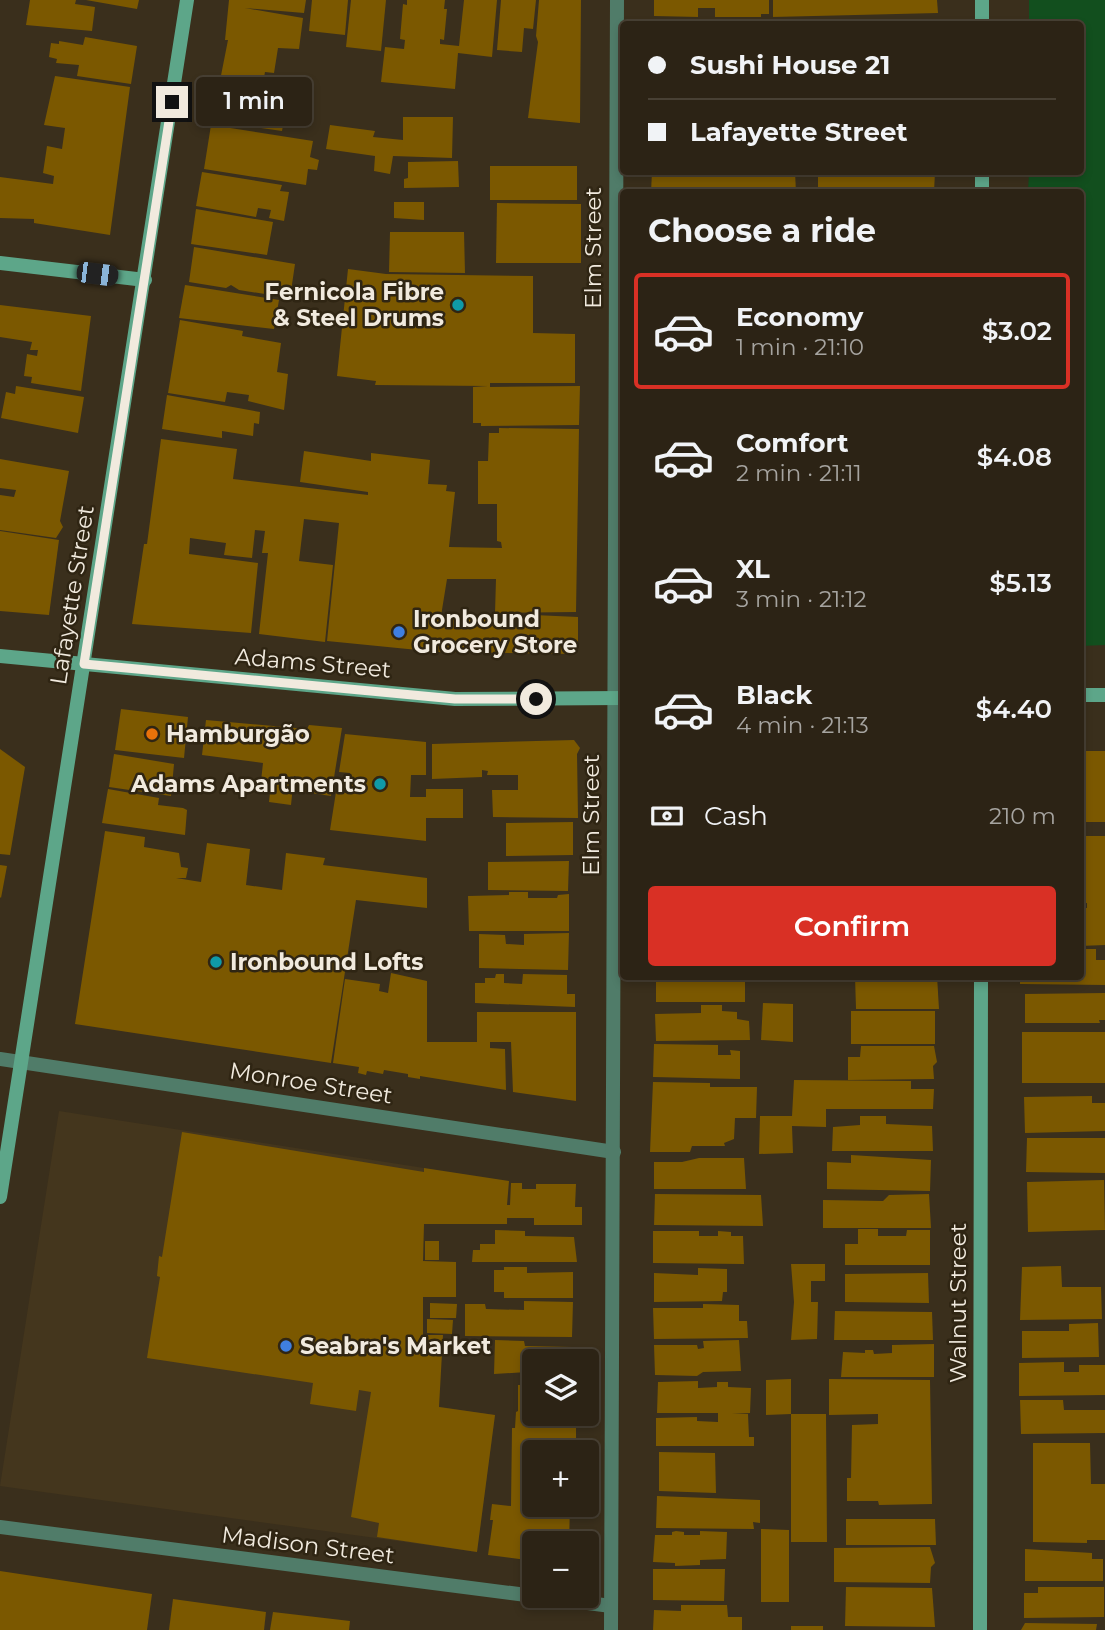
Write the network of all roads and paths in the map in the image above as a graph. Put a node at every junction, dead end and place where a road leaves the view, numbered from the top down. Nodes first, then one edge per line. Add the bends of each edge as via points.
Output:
1 (187, 0) edge
2 (617, 0) edge
3 (982, 0) edge
4 (982, 21) edge
5 (0, 263) edge
6 (145, 279) junction
7 (0, 656) edge
8 (84, 664) junction
9 (1084, 695) edge
10 (1105, 695) edge
11 (619, 699) edge
12 (981, 980) edge
13 (0, 1059) edge
14 (20, 1062) junction
15 (614, 1152) junction
16 (0, 1197) edge
17 (0, 1527) edge
18 (611, 1606) junction
19 (611, 1630) edge
20 (980, 1630) edge

1 - 6 street, Lafayette Street
2 - 11 street, Elm Street
3 - 4 street
5 - 6 street
6 - 8 street, Lafayette Street
7 - 8 street, Adams Street
8 - 11 street, Adams Street via 455,699
8 - 14 street, Lafayette Street
9 - 10 street
11 - 15 street, Elm Street
12 - 20 street, Walnut Street
13 - 14 street, Monroe Street
14 - 15 street, Monroe Street
14 - 16 street, Lafayette Street
15 - 18 street, Elm Street
17 - 18 street, Madison Street
18 - 19 street, Elm Street

